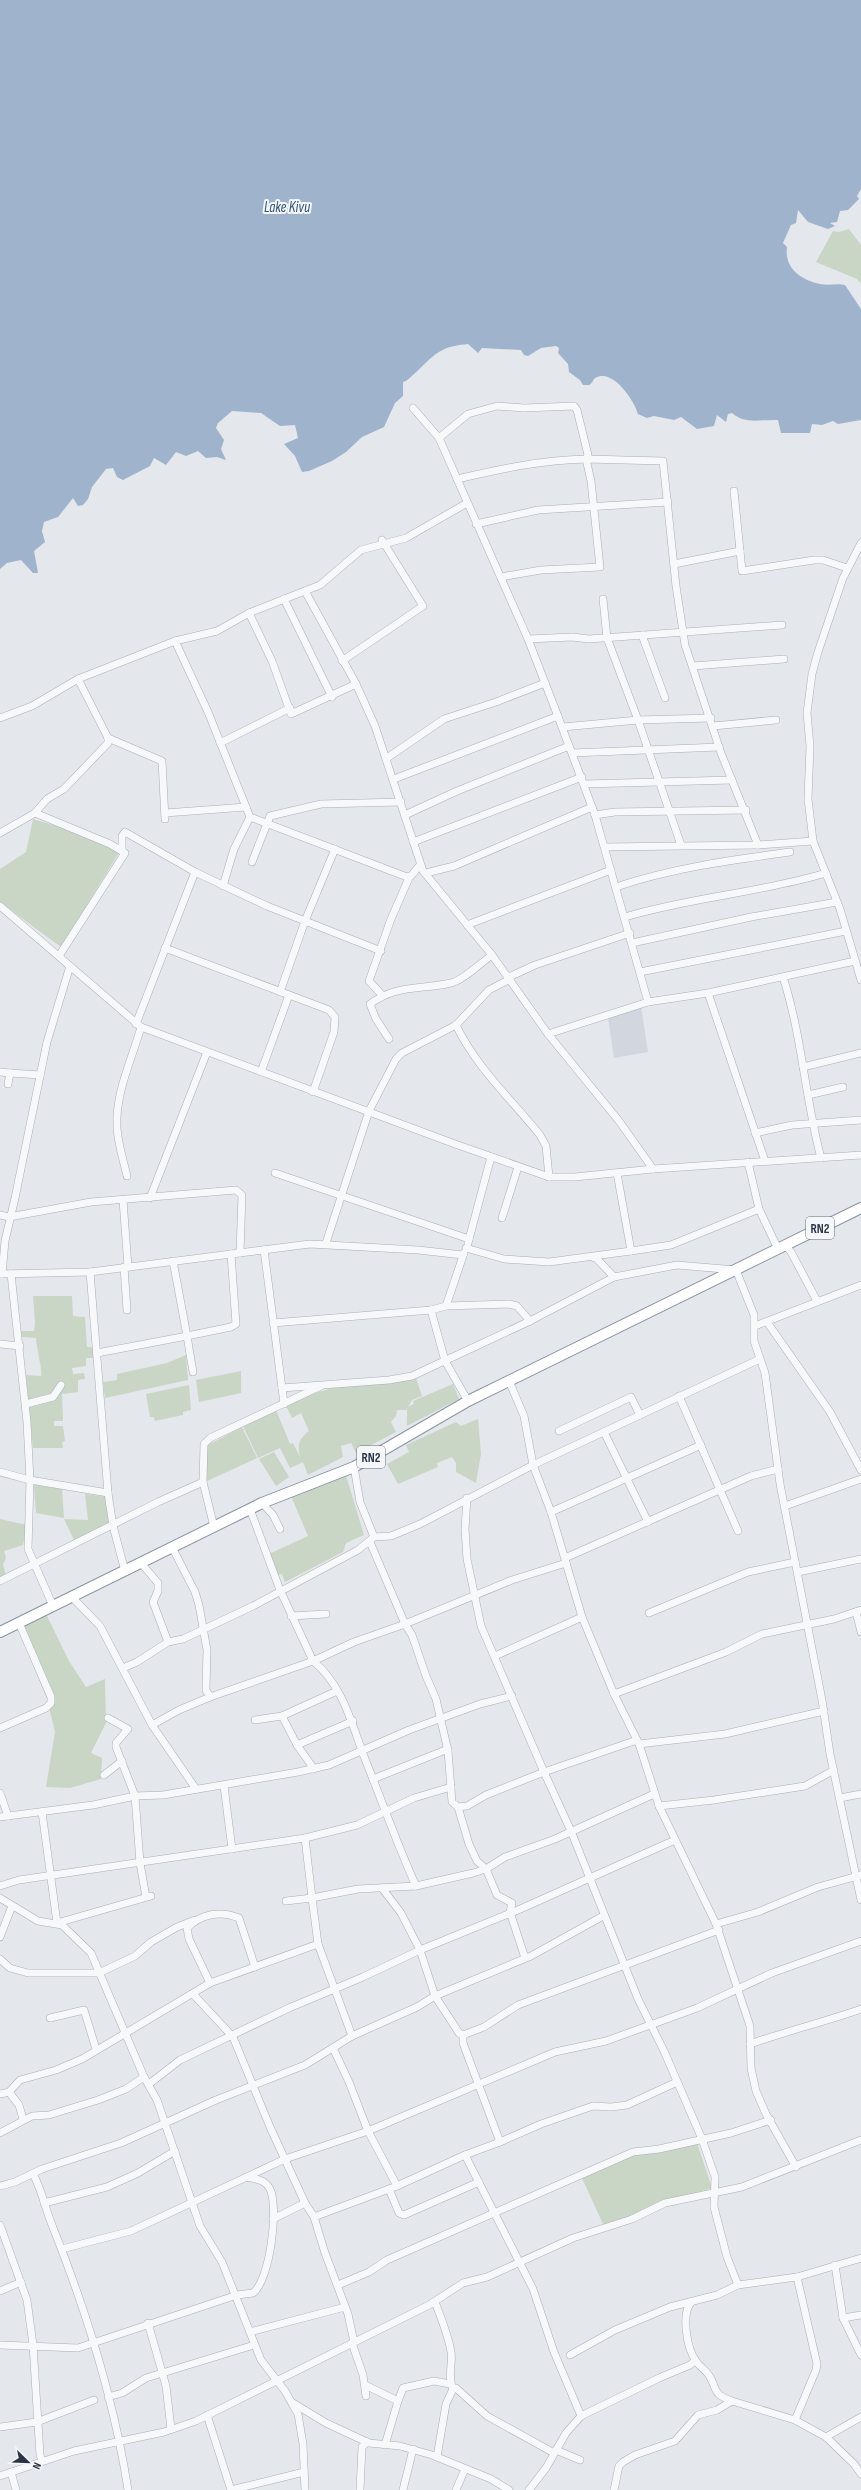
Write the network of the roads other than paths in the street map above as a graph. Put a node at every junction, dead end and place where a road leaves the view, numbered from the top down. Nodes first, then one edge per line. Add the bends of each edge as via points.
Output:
1 (413, 408) dead end
2 (439, 438) junction
3 (586, 459) junction
4 (457, 479) junction
5 (734, 491) dead end
6 (668, 502) junction
7 (467, 503) junction
8 (594, 507) junction
9 (476, 524) junction
10 (382, 541) junction
11 (861, 543) edge
12 (740, 552) junction
13 (674, 564) junction
14 (847, 568) junction
15 (501, 577) junction
16 (305, 591) junction
17 (284, 599) junction
18 (603, 599) dead end
19 (248, 613) junction
20 (782, 626) dead end
21 (684, 633) junction
22 (642, 635) junction
23 (607, 638) junction
24 (528, 639) junction
25 (175, 641) junction
26 (784, 659) dead end
27 (342, 661) junction
28 (693, 666) junction
29 (78, 679) junction
30 (545, 683) junction
31 (356, 684) junction
32 (332, 697) junction
33 (664, 698) dead end
34 (290, 708) junction
35 (558, 716) junction
36 (0, 718) edge
37 (711, 718) junction
38 (638, 720) junction
39 (776, 720) dead end
40 (714, 726) junction
41 (563, 727) junction
42 (108, 738) junction
43 (220, 743) junction
44 (719, 748) junction
45 (571, 750) junction
46 (649, 750) junction
47 (387, 758) junction
48 (394, 779) junction
49 (732, 780) junction
50 (583, 781) junction
51 (660, 782) junction
52 (401, 802) junction
53 (246, 807) junction
54 (592, 807) junction
55 (746, 810) junction
56 (671, 812) junction
57 (35, 813) junction
58 (405, 815) junction
59 (595, 815) junction
60 (250, 817) junction
61 (266, 823) junction
62 (0, 833) edge
63 (813, 841) junction
64 (413, 842) junction
65 (681, 845) junction
66 (758, 845) junction
67 (605, 847) junction
68 (335, 849) junction
69 (122, 851) junction
70 (790, 852) dead end
71 (252, 862) dead end
72 (420, 865) junction
73 (611, 870) junction
74 (195, 872) junction
75 (426, 873) junction
76 (826, 873) junction
77 (409, 878) junction
78 (223, 886) junction
79 (616, 887) junction
80 (837, 902) junction
81 (0, 906) edge
82 (625, 917) junction
83 (305, 921) junction
84 (467, 925) junction
85 (846, 931) junction
86 (630, 932) junction
87 (632, 942) junction
88 (165, 948) junction
89 (381, 951) junction
90 (492, 955) junction
91 (58, 956) junction
92 (855, 961) junction
93 (70, 966) junction
94 (640, 972) junction
95 (783, 977) junction
96 (509, 978) junction
97 (861, 980) edge
98 (280, 992) junction
99 (708, 993) junction
100 (288, 995) junction
101 (382, 995) junction
102 (648, 1002) junction
103 (138, 1025) junction
104 (456, 1025) junction
105 (548, 1034) junction
106 (389, 1039) dead end
107 (207, 1052) junction
108 (861, 1053) edge
109 (803, 1067) junction
110 (0, 1072) edge
111 (260, 1072) junction
112 (10, 1073) junction
113 (40, 1074) junction
114 (8, 1084) dead end
115 (843, 1087) dead end
116 (313, 1092) junction
117 (808, 1095) junction
118 (369, 1112) junction
119 (861, 1120) edge
120 (812, 1124) junction
121 (755, 1133) junction
122 (861, 1154) edge
123 (491, 1157) junction
124 (821, 1158) junction
125 (765, 1161) junction
126 (748, 1162) junction
127 (518, 1167) junction
128 (653, 1169) junction
129 (617, 1172) junction
130 (275, 1173) dead end
131 (127, 1176) dead end
132 (549, 1176) junction
133 (341, 1197) junction
134 (150, 1198) junction
135 (122, 1200) junction
136 (759, 1208) junction
137 (861, 1208) edge
138 (0, 1215) edge
139 (9, 1217) junction
140 (502, 1218) dead end
141 (469, 1239) junction
142 (326, 1243) junction
143 (782, 1247) junction
144 (466, 1248) junction
145 (264, 1250) junction
146 (631, 1251) junction
147 (240, 1253) junction
148 (231, 1254) junction
149 (463, 1255) junction
150 (592, 1257) junction
151 (173, 1261) junction
152 (126, 1267) junction
153 (736, 1270) junction
154 (90, 1272) junction
155 (1, 1274) edge
156 (11, 1274) junction
157 (614, 1277) junction
158 (861, 1285) edge
159 (817, 1301) junction
160 (446, 1306) junction
161 (128, 1310) dead end
162 (431, 1310) junction
163 (530, 1321) junction
164 (767, 1322) junction
165 (273, 1323) junction
166 (755, 1326) junction
167 (187, 1336) junction
168 (0, 1344) edge
169 (20, 1346) junction
170 (97, 1353) junction
171 (760, 1359) junction
172 (445, 1361) junction
173 (193, 1372) dead end
174 (510, 1381) junction
175 (325, 1384) junction
176 (61, 1386) dead end
177 (282, 1388) junction
178 (679, 1396) junction
179 (468, 1401) junction
180 (26, 1404) junction
181 (284, 1404) junction
182 (640, 1415) junction
183 (559, 1431) dead end
184 (604, 1432) junction
185 (701, 1445) junction
186 (533, 1464) junction
187 (354, 1466) junction
188 (778, 1469) junction
189 (861, 1470) edge
190 (0, 1472) edge
191 (625, 1478) junction
192 (30, 1480) junction
193 (861, 1480) edge
194 (203, 1482) junction
195 (720, 1489) junction
196 (108, 1493) junction
197 (467, 1498) junction
198 (262, 1503) junction
199 (785, 1506) junction
200 (250, 1509) junction
201 (551, 1512) junction
202 (648, 1522) junction
203 (113, 1526) junction
204 (214, 1527) junction
205 (280, 1529) dead end
206 (738, 1531) dead end
207 (372, 1539) junction
208 (172, 1547) junction
209 (861, 1560) edge
210 (566, 1561) junction
211 (795, 1562) junction
212 (141, 1563) junction
213 (34, 1564) junction
214 (125, 1571) junction
215 (798, 1572) junction
216 (0, 1582) edge
217 (280, 1590) junction
218 (474, 1596) junction
219 (72, 1597) junction
220 (53, 1606) junction
221 (858, 1611) edge
222 (649, 1613) dead end
223 (326, 1614) dead end
224 (291, 1616) junction
225 (582, 1618) junction
226 (19, 1623) junction
227 (405, 1624) junction
228 (807, 1625) junction
229 (204, 1630) junction
230 (0, 1632) edge
231 (861, 1632) edge
232 (168, 1642) junction
233 (495, 1656) junction
234 (314, 1661) junction
235 (123, 1668) junction
236 (337, 1691) junction
237 (614, 1694) junction
238 (512, 1696) junction
239 (210, 1697) junction
240 (824, 1711) junction
241 (282, 1716) junction
242 (108, 1718) dead end
243 (440, 1719) junction
244 (255, 1720) dead end
245 (353, 1721) junction
246 (152, 1725) junction
247 (0, 1728) edge
248 (638, 1742) junction
249 (297, 1745) junction
250 (448, 1749) junction
251 (362, 1750) junction
252 (122, 1761) junction
253 (314, 1769) junction
254 (834, 1770) junction
255 (544, 1772) junction
256 (104, 1775) dead end
257 (373, 1778) junction
258 (224, 1786) junction
259 (451, 1787) junction
260 (196, 1789) junction
261 (0, 1793) edge
262 (654, 1794) junction
263 (861, 1794) edge
264 (135, 1796) junction
265 (840, 1798) junction
266 (659, 1806) junction
267 (458, 1807) junction
268 (385, 1810) junction
269 (42, 1812) junction
270 (8, 1816) junction
271 (0, 1817) edge
272 (571, 1831) junction
273 (305, 1838) junction
274 (675, 1840) junction
275 (232, 1849) junction
276 (140, 1863) junction
277 (486, 1869) junction
278 (51, 1876) junction
279 (859, 1876) edge
280 (589, 1878) junction
281 (0, 1886) edge
282 (416, 1886) junction
283 (382, 1888) junction
284 (0, 1898) edge
285 (312, 1898) junction
286 (861, 1900) edge
287 (286, 1901) dead end
288 (12, 1906) junction
289 (510, 1912) junction
290 (603, 1916) junction
291 (195, 1920) junction
292 (57, 1923) junction
293 (718, 1927) junction
294 (0, 1937) edge
295 (861, 1941) edge
296 (318, 1944) junction
297 (420, 1950) junction
298 (526, 1958) junction
299 (0, 1959) edge
300 (624, 1965) junction
301 (255, 1967) junction
302 (99, 1973) junction
303 (210, 1983) junction
304 (738, 1988) junction
305 (334, 1990) junction
306 (193, 1994) junction
307 (435, 1996) junction
308 (861, 2009) edge
309 (50, 2018) dead end
310 (651, 2023) junction
311 (128, 2034) junction
312 (463, 2035) junction
313 (352, 2036) junction
314 (233, 2037) junction
315 (750, 2044) junction
316 (333, 2048) junction
317 (96, 2049) junction
318 (144, 2076) junction
319 (677, 2082) junction
320 (149, 2084) junction
321 (479, 2085) junction
322 (253, 2086) junction
323 (9, 2092) junction
324 (0, 2094) edge
325 (23, 2119) junction
326 (771, 2120) junction
327 (166, 2123) junction
328 (368, 2131) junction
329 (0, 2133) edge
330 (702, 2139) junction
331 (861, 2140) edge
332 (500, 2142) junction
333 (175, 2151) junction
334 (465, 2155) junction
335 (285, 2159) junction
336 (796, 2167) junction
337 (34, 2174) junction
338 (246, 2177) junction
339 (479, 2182) junction
340 (0, 2186) edge
341 (397, 2186) junction
342 (389, 2189) junction
343 (716, 2193) junction
344 (44, 2203) junction
345 (191, 2203) junction
346 (305, 2203) junction
347 (495, 2213) junction
348 (314, 2217) junction
349 (273, 2219) junction
350 (0, 2225) edge
351 (62, 2249) junction
352 (861, 2258) edge
353 (518, 2263) junction
354 (835, 2265) junction
355 (797, 2277) junction
356 (21, 2282) junction
357 (338, 2285) junction
358 (738, 2285) junction
359 (0, 2291) edge
360 (237, 2295) junction
361 (435, 2302) junction
362 (691, 2302) junction
363 (345, 2307) junction
364 (861, 2315) edge
365 (843, 2318) junction
366 (148, 2323) junction
367 (250, 2332) junction
368 (93, 2342) junction
369 (353, 2342) junction
370 (0, 2345) edge
371 (33, 2345) junction
372 (254, 2345) junction
373 (570, 2354) dead end
374 (861, 2355) edge
375 (695, 2361) junction
376 (161, 2373) junction
377 (278, 2382) junction
378 (364, 2385) junction
379 (452, 2386) junction
380 (366, 2396) dead end
381 (108, 2397) junction
382 (94, 2400) dead end
383 (398, 2401) junction
384 (732, 2401) junction
385 (293, 2403) junction
386 (207, 2415) junction
387 (581, 2416) junction
388 (861, 2417) edge
389 (795, 2420) junction
390 (38, 2422) junction
391 (0, 2427) edge
392 (171, 2429) junction
393 (826, 2438) junction
394 (120, 2441) junction
395 (367, 2442) junction
396 (385, 2445) junction
397 (413, 2449) junction
398 (555, 2451) junction
399 (437, 2457) junction
400 (580, 2460) dead end
401 (42, 2461) junction
402 (464, 2469) junction
403 (11, 2472) junction
404 (304, 2472) junction
405 (861, 2474) edge
406 (0, 2476) edge
407 (16, 2490) edge
408 (128, 2490) edge
409 (231, 2490) edge
410 (236, 2490) edge
411 (304, 2490) edge
412 (360, 2490) edge
413 (403, 2490) edge
414 (456, 2490) edge
415 (509, 2490) edge
416 (528, 2490) edge
417 (614, 2490) edge

1 - 2 street
2 - 3 street via 468,414 497,406 574,406 588,455
2 - 4 street
3 - 4 street via 519,465
3 - 6 street via 663,461
3 - 8 street
4 - 7 street
5 - 12 street
6 - 8 street
6 - 13 street
7 - 9 street
7 - 10 street via 406,538
8 - 9 street via 531,511
8 - 15 street via 600,567 541,570
9 - 15 street
10 - 16 street via 361,550 327,580
10 - 27 street via 424,606
11 - 14 street
12 - 13 street
12 - 14 street via 741,569 745,572 814,560 823,560
13 - 21 street
14 - 63 street via 812,674 808,703 808,799
15 - 24 street
16 - 17 street
16 - 27 street
17 - 19 street
17 - 32 street
18 - 23 street
19 - 25 street via 217,631
19 - 34 street via 272,661
20 - 21 street
21 - 22 street
21 - 28 street
22 - 23 street
22 - 33 street
23 - 24 street
23 - 38 street
24 - 30 street
25 - 29 street
25 - 43 street
26 - 28 street
27 - 31 street
28 - 37 street
29 - 36 street via 32,706
29 - 42 street
30 - 35 street
30 - 47 street via 444,719
31 - 32 street
31 - 47 street
32 - 34 street via 292,714
34 - 43 street
35 - 41 street
35 - 48 street
37 - 38 street
37 - 40 street
38 - 41 street
38 - 46 street
39 - 40 street
40 - 44 street
41 - 45 street
42 - 53 street via 162,761 165,816
42 - 57 street via 108,743 64,789 47,799
43 - 53 street
44 - 46 street
44 - 49 street
45 - 46 street
45 - 50 street
45 - 58 street via 457,791
46 - 51 street
47 - 48 street
48 - 52 street
49 - 51 street
49 - 55 street
50 - 51 street
50 - 54 street
50 - 64 street
51 - 56 street
52 - 58 street
52 - 61 street via 321,804 270,816
53 - 60 street
54 - 59 street
54 - 75 street via 454,866
55 - 56 street
55 - 66 street
56 - 59 street via 615,812
56 - 65 street
57 - 62 street
57 - 69 street
58 - 64 street
59 - 67 street
60 - 61 street
60 - 78 street via 234,849
61 - 68 street
61 - 71 street
63 - 66 street
63 - 76 street
64 - 72 street
65 - 66 street
65 - 67 street
67 - 73 street
68 - 77 street
68 - 83 street
69 - 74 street via 122,836 125,832
69 - 91 street via 124,855
70 - 79 street via 735,859
72 - 75 street
72 - 77 street
73 - 79 street
73 - 84 street
74 - 78 street
74 - 88 street
75 - 84 street
76 - 80 street
76 - 82 street via 800,881 688,901
77 - 89 street via 391,919
78 - 83 street
79 - 82 street
80 - 85 street
80 - 87 street
81 - 91 street
82 - 86 street
83 - 89 street
83 - 98 street
84 - 90 street
85 - 92 street
85 - 94 street
86 - 87 street
86 - 96 street via 535,965
87 - 94 street
88 - 98 street
88 - 103 street
89 - 101 street via 369,982
90 - 96 street
90 - 101 street via 452,983 409,988
91 - 93 street
92 - 95 street
92 - 97 street
93 - 103 street
93 - 113 street
94 - 102 street
95 - 99 street
95 - 109 street via 794,1012
96 - 104 street via 489,990
96 - 105 street
98 - 100 street
99 - 102 street
99 - 121 street
100 - 111 street
100 - 116 street via 329,1010 336,1017 334,1032
101 - 106 street via 370,1004
102 - 105 street
103 - 107 street
103 - 131 street via 117,1112 118,1140
104 - 118 street via 398,1056
104 - 132 street via 464,1042 486,1073 540,1135 546,1146
105 - 128 street via 619,1121
107 - 111 street
107 - 134 street
108 - 109 street
109 - 117 street
110 - 112 street
111 - 116 street
112 - 113 street
112 - 114 street
113 - 139 street
115 - 117 street
116 - 118 street
117 - 120 street
118 - 123 street
118 - 133 street
119 - 120 street
120 - 121 street via 792,1125
120 - 124 street
121 - 125 street
122 - 124 street
123 - 127 street
123 - 141 street
124 - 125 street
125 - 126 street
126 - 128 street
126 - 136 street
127 - 132 street
127 - 140 street
128 - 129 street
129 - 132 street via 575,1177
129 - 146 street
130 - 133 street
133 - 141 street
133 - 142 street
134 - 135 street
134 - 147 street via 240,1191
135 - 139 street via 91,1202
135 - 152 street
136 - 143 street
136 - 146 street via 671,1245
137 - 143 highway, RN2
138 - 139 street
139 - 155 street
141 - 144 street
142 - 145 street
142 - 149 street
143 - 153 highway, RN2
143 - 159 street via 791,1252
144 - 149 street
144 - 150 street via 504,1259 549,1262
145 - 147 street
145 - 165 street
146 - 150 street
147 - 148 street
148 - 151 street
148 - 167 street via 236,1324
149 - 160 street
150 - 157 street
151 - 152 street
151 - 167 street
152 - 154 street
152 - 161 street
153 - 157 street via 677,1265
153 - 166 street via 754,1315
153 - 174 highway, RN2
154 - 156 street
154 - 170 street
155 - 156 street
156 - 169 street
157 - 163 street
158 - 159 street
159 - 164 street
160 - 162 street
160 - 163 street via 513,1304
162 - 165 street
162 - 172 street
163 - 172 street
164 - 166 street
164 - 189 street via 830,1412
165 - 177 street
166 - 171 street via 754,1341
167 - 170 street
167 - 173 street
168 - 169 street
169 - 180 street
170 - 196 street
171 - 178 street
171 - 188 street via 765,1373
172 - 175 street via 412,1376
172 - 179 street
174 - 179 highway, RN2
174 - 186 street via 524,1416
175 - 177 street
175 - 181 street
176 - 180 street via 53,1397
177 - 181 street
178 - 182 street
178 - 185 street
179 - 187 highway, RN2
180 - 192 street
181 - 194 street via 210,1438 204,1444
182 - 183 street via 631,1397
182 - 184 street
184 - 186 street
184 - 191 street
185 - 191 street
185 - 195 street
186 - 197 street
186 - 201 street
187 - 198 highway, RN2
187 - 207 street via 360,1502
188 - 195 street via 751,1476
188 - 199 street
190 - 192 street
191 - 201 street
191 - 202 street
192 - 196 street
192 - 213 street via 28,1549
193 - 199 street
194 - 203 street
194 - 204 street
195 - 202 street
195 - 206 street
196 - 203 street
197 - 207 street via 420,1524 391,1536
197 - 218 street via 467,1559
198 - 200 highway, RN2
198 - 205 street via 273,1515
199 - 211 street
200 - 204 highway, RN2
200 - 217 street
201 - 210 street
202 - 210 street
203 - 213 street
203 - 214 street
204 - 208 highway, RN2
207 - 217 street via 324,1569
207 - 227 street
208 - 212 highway, RN2
208 - 229 street via 195,1592
209 - 215 street
210 - 218 street
210 - 225 street
211 - 215 street
211 - 222 street via 748,1572
212 - 214 highway, RN2
212 - 232 street via 158,1583 154,1608
213 - 216 street
213 - 220 street
214 - 219 highway, RN2
215 - 228 street
217 - 224 street
217 - 229 street
218 - 227 street
218 - 233 street via 481,1626
219 - 220 highway, RN2
219 - 235 street via 100,1626
220 - 226 highway, RN2
221 - 228 street
221 - 231 street
223 - 224 street
224 - 234 street
225 - 233 street
225 - 237 street
226 - 230 highway, RN2
226 - 247 street via 52,1697 51,1703 46,1708
227 - 234 street via 354,1642
227 - 243 street via 412,1635 432,1688
228 - 237 street via 762,1634 726,1652
228 - 240 street
229 - 232 street
229 - 239 street via 207,1650 206,1690
232 - 235 street
233 - 238 street
234 - 236 street
234 - 239 street
235 - 246 street
236 - 241 street
236 - 245 street
237 - 248 street
238 - 243 street via 480,1704
238 - 255 street
239 - 246 street
240 - 248 street via 725,1734
240 - 254 street
241 - 244 street
241 - 249 street
242 - 252 street via 128,1729 116,1743
243 - 250 street
243 - 251 street
245 - 249 street
245 - 251 street
246 - 260 street
248 - 255 street
248 - 262 street
249 - 253 street
250 - 257 street
250 - 259 street
251 - 253 street
251 - 257 street
252 - 256 street
252 - 264 street
253 - 258 street
254 - 265 street
254 - 266 street via 805,1786
255 - 267 street via 486,1795 467,1806
255 - 272 street
257 - 268 street
258 - 260 street
258 - 275 street
259 - 267 street via 452,1802
259 - 268 street
260 - 264 street via 163,1795
261 - 270 street
262 - 266 street
262 - 272 street
263 - 265 street
264 - 269 street via 93,1806
264 - 276 street
265 - 279 street
266 - 274 street
267 - 277 street via 469,1844 477,1861
268 - 273 street via 357,1825
268 - 282 street
269 - 270 street
269 - 278 street
270 - 271 street
272 - 277 street via 505,1857
272 - 280 street
273 - 275 street
273 - 285 street
274 - 280 street
274 - 293 street
275 - 276 street
276 - 278 street
276 - 292 street via 149,1896
277 - 282 street
277 - 289 street via 497,1895 512,1903
278 - 281 street via 19,1880
278 - 292 street
279 - 286 street
279 - 293 street via 818,1887
280 - 289 street
280 - 290 street
282 - 283 street
283 - 285 street
283 - 297 street via 401,1913
284 - 288 street
285 - 287 street
285 - 296 street
288 - 292 street via 43,1923
288 - 294 street
289 - 297 street
289 - 298 street
290 - 298 street
290 - 300 street
291 - 301 street via 204,1915 214,1914 238,1918
291 - 302 street via 177,1927 151,1942 135,1956
291 - 303 street via 187,1928 189,1939
292 - 302 street via 88,1949
293 - 300 street
293 - 304 street
295 - 304 street
296 - 301 street
296 - 305 street
297 - 305 street
297 - 307 street
298 - 307 street
299 - 302 street via 10,1968 28,1973
300 - 310 street
300 - 312 street via 518,2005 488,2025
301 - 303 street
302 - 311 street
303 - 306 street
304 - 310 street via 697,2008
304 - 315 street via 750,2026
305 - 313 street
305 - 314 street via 289,2008
306 - 311 street
306 - 314 street
307 - 312 street via 459,2033
307 - 313 street via 417,2007
308 - 315 street via 794,2028
309 - 317 street via 84,2010
310 - 319 street
310 - 321 street via 606,2041 555,2052
311 - 317 street
311 - 318 street
312 - 321 street via 463,2043
313 - 316 street
314 - 320 street via 180,2060
314 - 322 street
315 - 326 street via 751,2068 756,2091
316 - 322 street via 305,2065
316 - 328 street
317 - 323 street via 82,2059 20,2080
318 - 320 street
318 - 325 street via 126,2089 98,2100 49,2116 34,2115
319 - 330 street
319 - 332 street via 627,2105 592,2106 540,2124
320 - 327 street
321 - 328 street
321 - 332 street
322 - 327 street
322 - 335 street
323 - 324 street
323 - 325 street via 19,2105
325 - 329 street
326 - 330 street
326 - 336 street
327 - 333 street
327 - 337 street via 121,2143 42,2169
328 - 335 street
328 - 341 street
330 - 343 street via 715,2177
330 - 347 street via 633,2152
331 - 336 street
332 - 334 street
333 - 344 street via 138,2173 107,2187
333 - 345 street
334 - 339 street
334 - 341 street
335 - 338 street
335 - 346 street
336 - 343 street via 765,2176 742,2187
337 - 340 street
337 - 344 street
338 - 345 street
338 - 349 street via 260,2179 270,2190
339 - 342 street via 404,2215 399,2213
339 - 347 street
341 - 342 street
342 - 348 street
343 - 353 street via 710,2192 665,2203 636,2218 573,2238
343 - 358 street via 714,2207 727,2257
344 - 351 street
345 - 351 street via 131,2231
345 - 360 street via 200,2226 218,2253
346 - 348 street
346 - 349 street
347 - 353 street
347 - 357 street via 387,2260 369,2272
348 - 357 street via 324,2253
349 - 360 street via 269,2256 260,2285 253,2293
350 - 356 street
351 - 368 street
352 - 354 street
353 - 361 street via 459,2286
353 - 387 street via 533,2289 554,2352
354 - 355 street
354 - 365 street
355 - 358 street
355 - 389 street via 817,2364
356 - 359 street
356 - 371 street
357 - 363 street
358 - 362 street via 717,2295
360 - 366 street
360 - 367 street
361 - 369 street
361 - 379 street via 452,2354
362 - 373 street via 670,2307 615,2330
362 - 375 street via 687,2311 687,2323
363 - 367 street
363 - 369 street
364 - 365 street
365 - 374 street
366 - 368 street
366 - 376 street
367 - 372 street
368 - 371 street via 71,2349
368 - 381 street
369 - 377 street
369 - 378 street
370 - 371 street
371 - 390 street
372 - 376 street
372 - 377 street via 266,2368
375 - 384 street via 710,2377 718,2394
375 - 387 street
376 - 381 street via 137,2383 122,2393
376 - 392 street via 169,2402
377 - 385 street
377 - 386 street
378 - 380 street
378 - 383 street
379 - 383 street via 434,2381 403,2388
379 - 398 street via 460,2390 488,2416
379 - 399 street via 446,2404
381 - 394 street
382 - 390 street
383 - 396 street
384 - 389 street
384 - 417 street via 698,2416 675,2441 623,2462 619,2466
385 - 395 street via 326,2423
385 - 404 street via 300,2425
386 - 392 street
386 - 409 street
387 - 398 street
388 - 393 street
389 - 393 street
390 - 391 street
390 - 401 street
392 - 394 street
393 - 405 street
394 - 401 street
394 - 408 street
395 - 396 street
395 - 412 street via 362,2447
396 - 397 street
397 - 399 street
397 - 413 street
398 - 400 street
398 - 416 street via 541,2477
399 - 402 street
401 - 403 street
402 - 414 street
402 - 415 street
403 - 406 street
403 - 407 street
404 - 410 street
404 - 411 street
409 - 410 street

